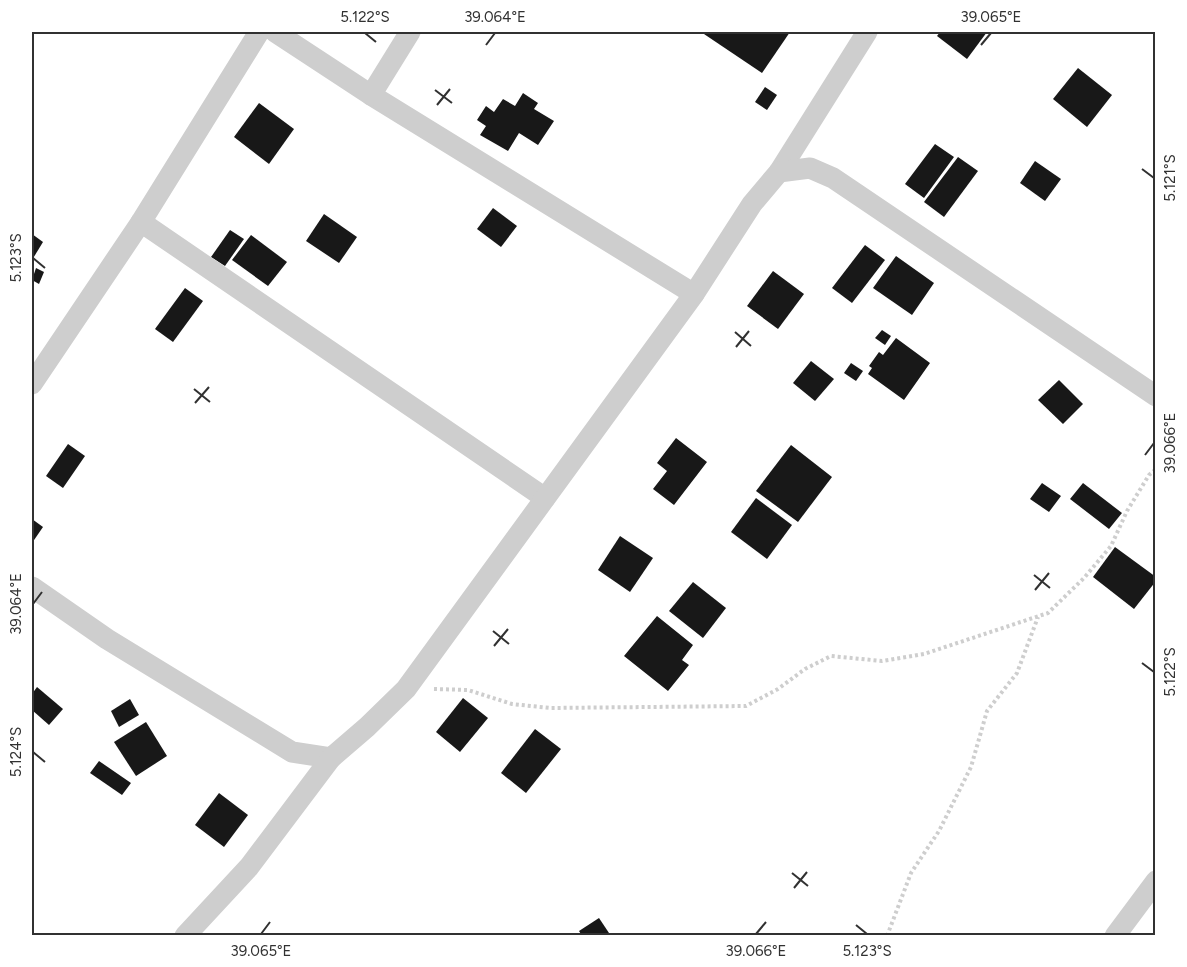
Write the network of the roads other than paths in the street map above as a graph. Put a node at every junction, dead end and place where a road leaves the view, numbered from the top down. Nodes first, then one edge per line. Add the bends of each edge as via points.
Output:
1 (259, 32) edge
2 (275, 32) edge
3 (410, 32) edge
4 (867, 32) edge
5 (371, 95) junction
6 (779, 172) junction
7 (141, 222) junction
8 (694, 294) junction
9 (32, 384) edge
10 (1155, 396) edge
11 (545, 498) junction
12 (32, 587) edge
13 (331, 758) junction
14 (1155, 881) edge
15 (186, 936) edge
16 (1115, 936) edge

1 - 7 street
2 - 5 street
3 - 5 street
4 - 6 street
5 - 8 street
6 - 8 street via 752,204
6 - 10 street via 810,168 833,178
7 - 9 street
7 - 11 street
8 - 11 street
11 - 13 street via 406,689
12 - 13 street via 107,639 292,752
13 - 15 street via 254,861
14 - 16 street

